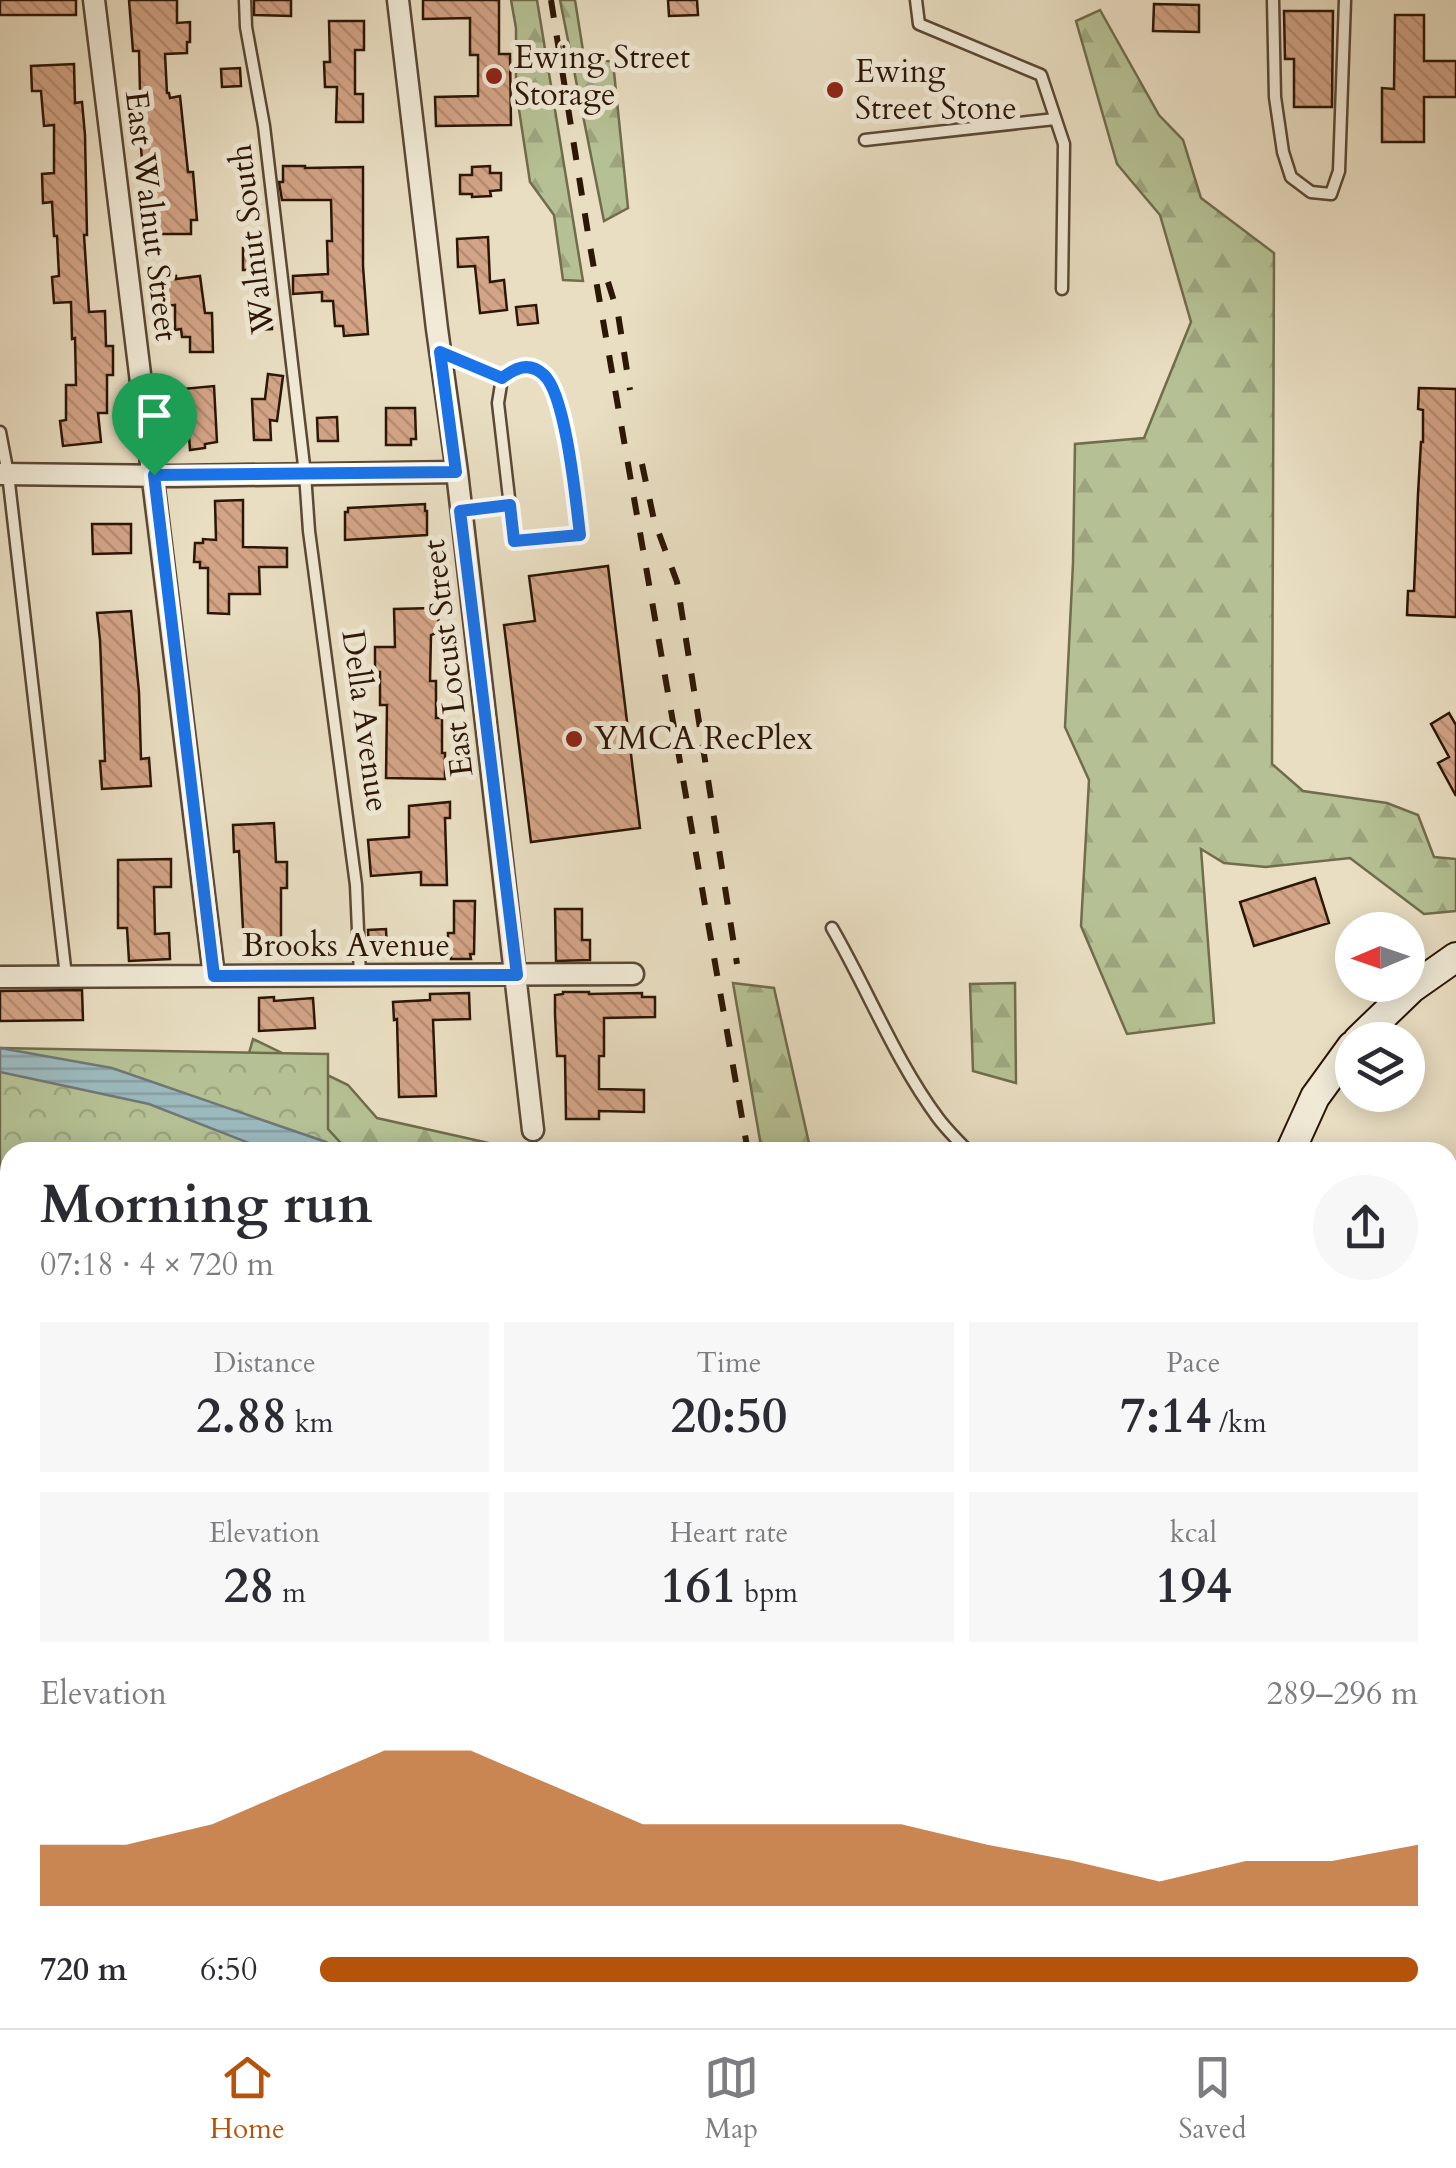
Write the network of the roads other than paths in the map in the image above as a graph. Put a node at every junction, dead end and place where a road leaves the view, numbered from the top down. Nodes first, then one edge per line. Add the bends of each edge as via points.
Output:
1 (94, 0) edge
2 (245, 0) edge
3 (398, 0) edge
4 (916, 0) edge
5 (1272, 0) edge
6 (1344, 0) edge
7 (1055, 119) junction
8 (865, 140) dead end
9 (1062, 289) dead end
10 (440, 352) junction
11 (502, 378) junction
12 (0, 432) edge
13 (456, 472) junction
14 (4, 474) edge
15 (305, 474) junction
16 (154, 475) junction
17 (510, 505) junction
18 (460, 511) junction
19 (832, 928) dead end
20 (1456, 957) edge
21 (633, 974) dead end
22 (517, 975) junction
23 (66, 976) junction
24 (214, 976) junction
25 (0, 977) edge
26 (360, 977) junction
27 (1377, 1022) edge
28 (1335, 1069) edge
29 (534, 1130) dead end
30 (959, 1142) edge
31 (1295, 1142) edge

1 - 16 street, East Walnut Street
2 - 15 lane, Walnut South
3 - 10 street, East Locust Street
4 - 7 lane via 918,24 1041,74
5 - 6 lane via 1282,152 1291,177 1311,192 1331,194 1339,170
7 - 8 lane
7 - 9 lane via 1064,144
10 - 11 lane
10 - 13 street, East Locust Street
11 - 17 lane via 498,403
11 - 17 lane via 515,368 546,376 560,410 580,535 514,541
12 - 14 lane
13 - 15 street
13 - 18 street, East Locust Street
14 - 16 street
14 - 23 lane
15 - 16 street
15 - 26 lane, Della Avenue via 356,885
16 - 24 street, East Walnut Street
17 - 18 lane
18 - 22 street, East Locust Street
19 - 30 lane via 909,1070
20 - 27 street
21 - 22 street, Brooks Avenue
22 - 26 street, Brooks Avenue
22 - 29 street, East Locust Street
23 - 24 street, Brooks Avenue
23 - 25 street, Brooks Avenue
24 - 26 street, Brooks Avenue
28 - 31 street

